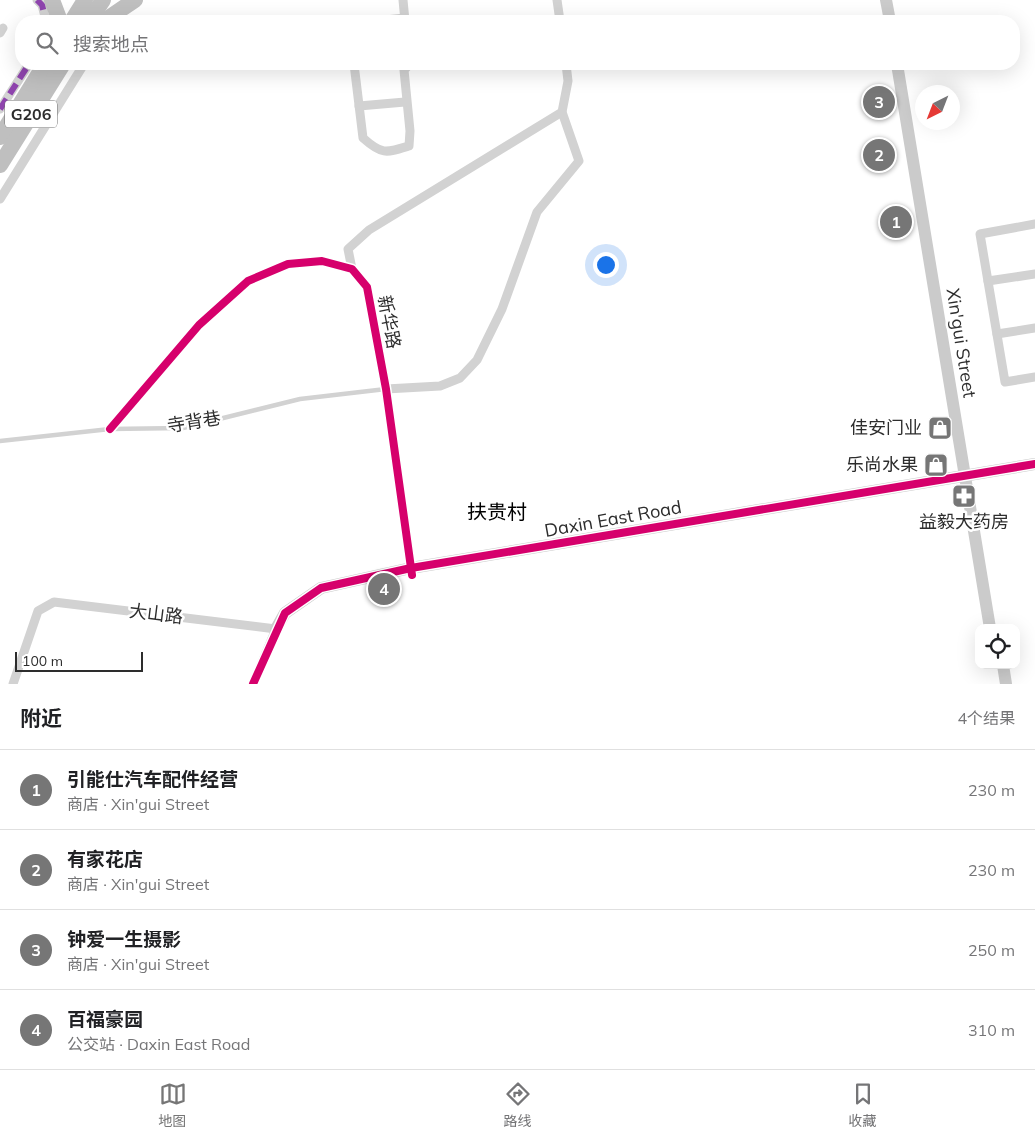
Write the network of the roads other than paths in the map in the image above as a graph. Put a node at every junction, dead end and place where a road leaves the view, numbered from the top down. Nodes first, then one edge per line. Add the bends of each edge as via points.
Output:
1 (37, 0) edge
2 (52, 0) edge
3 (85, 0) edge
4 (103, 0) edge
5 (135, 0) edge
6 (403, 0) edge
7 (557, 0) edge
8 (886, 0) edge
9 (895, 0) edge
10 (44, 15) edge
11 (58, 15) edge
12 (76, 15) edge
13 (93, 15) edge
14 (113, 15) edge
15 (404, 15) edge
16 (559, 15) edge
17 (889, 15) edge
18 (897, 15) edge
19 (24, 70) edge
20 (41, 70) edge
21 (59, 70) edge
22 (80, 70) edge
23 (355, 70) edge
24 (404, 70) edge
25 (567, 70) edge
26 (898, 70) edge
27 (906, 70) edge
28 (406, 102) junction
29 (359, 106) junction
30 (0, 109) edge
31 (562, 112) junction
32 (0, 137) edge
33 (0, 165) edge
34 (0, 199) edge
35 (1035, 224) edge
36 (352, 270) junction
37 (1035, 274) edge
38 (988, 281) junction
39 (1035, 328) edge
40 (997, 334) junction
41 (1035, 377) edge
42 (386, 389) junction
43 (110, 429) junction
44 (0, 441) edge
45 (1035, 464) edge
46 (1035, 472) edge
47 (969, 478) junction
48 (412, 572) junction
49 (989, 624) edge
50 (996, 624) edge
51 (276, 629) junction
52 (997, 669) edge
53 (1004, 669) edge
54 (13, 684) edge
55 (252, 684) edge
56 (999, 684) edge
57 (1006, 684) edge

1 - 10 street
2 - 11 highway
3 - 12 highway
4 - 13 highway
5 - 14 highway
6 - 15 street
7 - 16 street
8 - 17 street
9 - 18 street
19 - 30 street
20 - 32 highway, G206
21 - 33 highway, G206
22 - 34 street
23 - 29 street
24 - 28 street
25 - 31 street via 568,81
26 - 47 street, Xin'gui Street
27 - 47 street, Xin'gui Street
28 - 29 street
28 - 29 street via 409,146 388,152 377,150 363,138
31 - 36 street via 369,230 348,249
31 - 42 street via 579,161 537,212 502,309 476,360 460,378 440,386
35 - 38 street via 980,234
36 - 42 street, 新华路 via 367,288
36 - 43 street via 322,261 288,264 248,281 199,325
37 - 38 street
38 - 40 street
39 - 40 street
40 - 41 street via 1005,382
42 - 43 lane, 寺背巷 via 300,399 183,428
42 - 48 street, 新华路
43 - 44 lane, 寺背巷
45 - 47 street
46 - 47 street
47 - 48 street, Daxin East Road
47 - 49 street, Xin'gui Street
47 - 50 street, Xin'gui Street
48 - 51 street, Daxin East Road via 322,595
51 - 54 street, 大山路 via 54,602 38,612
51 - 55 street
52 - 56 street
53 - 57 street

